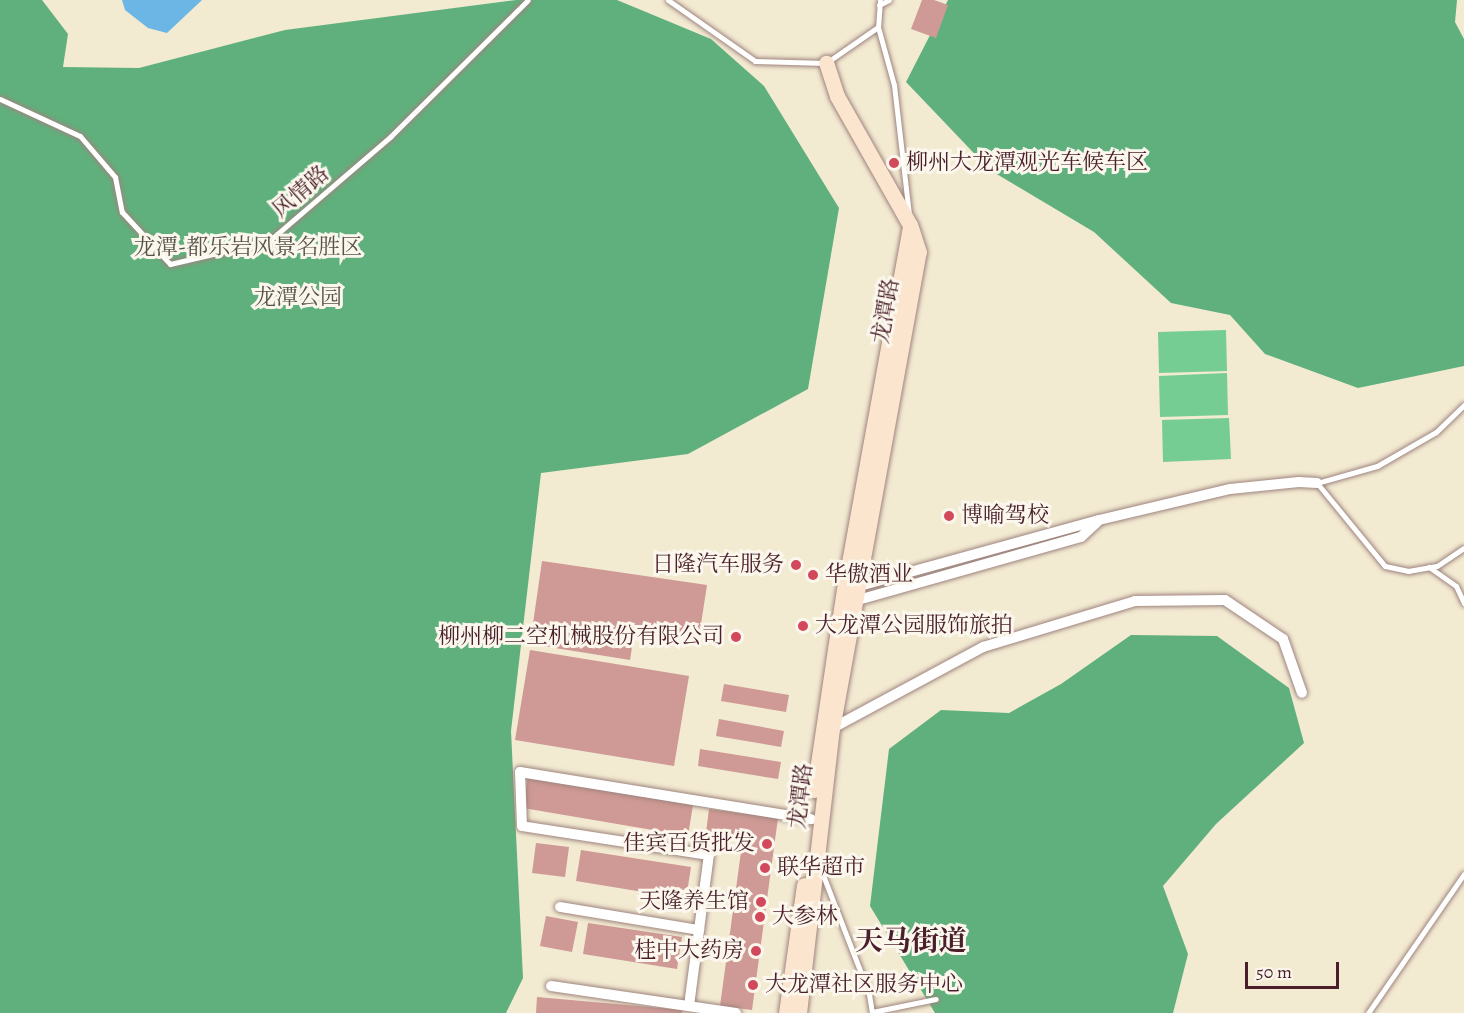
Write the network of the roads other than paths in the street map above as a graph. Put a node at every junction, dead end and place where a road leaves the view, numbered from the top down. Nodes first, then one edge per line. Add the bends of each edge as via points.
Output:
1 (528, 0) edge
2 (668, 0) edge
3 (890, 0) edge
4 (880, 2) edge
5 (878, 27) junction
6 (826, 63) junction
7 (0, 99) edge
8 (910, 225) junction
9 (1464, 405) edge
10 (1317, 483) junction
11 (1464, 548) edge
12 (1429, 567) junction
13 (850, 595) junction
14 (1464, 603) edge
15 (1302, 693) dead end
16 (826, 732) junction
17 (811, 819) junction
18 (817, 860) junction
19 (1464, 874) edge
20 (560, 907) dead end
21 (699, 930) junction
22 (551, 986) dead end
23 (936, 999) dead end
24 (689, 1006) junction
25 (872, 1012) edge
26 (736, 1013) edge
27 (786, 1013) edge
28 (799, 1013) edge
29 (1368, 1013) edge

1 - 7 lane, 风情路 via 390,137 269,241 170,264 122,213 115,177 80,136
2 - 6 lane via 755,61
3 - 4 lane
4 - 5 lane
5 - 6 lane
5 - 8 lane via 894,85
6 - 8 street, 龙潭路 via 837,96
8 - 13 street, 龙潭路 via 919,252
9 - 10 lane via 1436,432 1377,466
10 - 12 lane via 1385,566 1408,571
10 - 13 street via 1230,489 1099,520 1081,537
11 - 12 lane
12 - 14 lane via 1456,586
13 - 16 street, 龙潭路
15 - 16 street via 1283,639 1225,600 1135,601 983,647
16 - 17 street, 龙潭路
16 - 18 street, 龙潭路
17 - 21 street via 520,772 522,826 709,855
17 - 27 street, 龙潭路
18 - 25 lane via 869,994
18 - 28 street, 龙潭路
19 - 29 lane
20 - 21 street
21 - 24 street
22 - 24 street
23 - 25 lane
24 - 26 street

